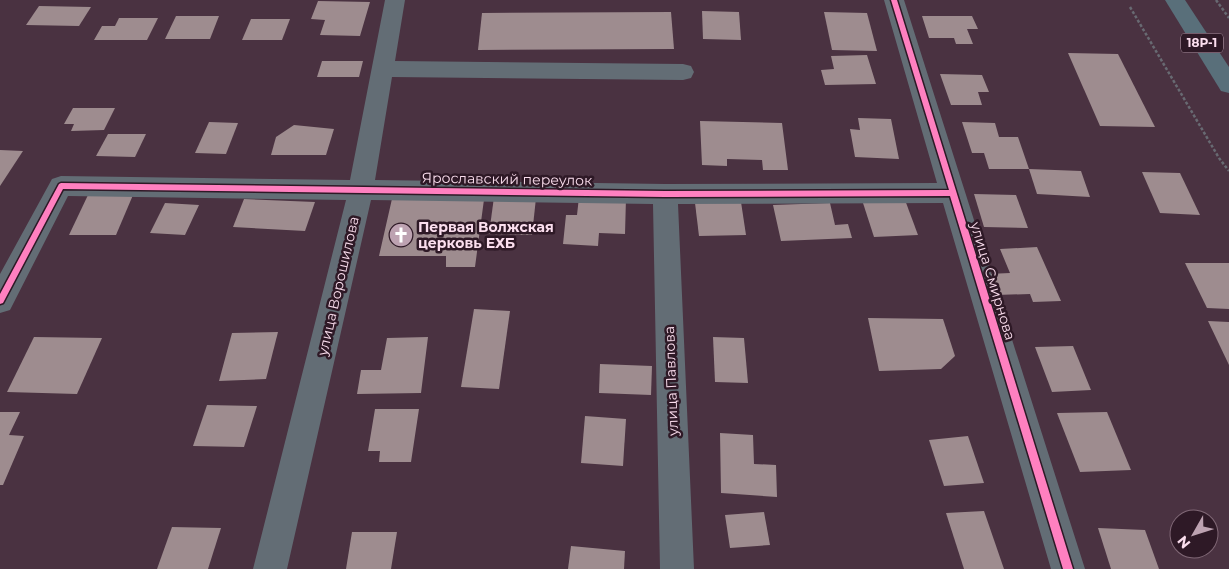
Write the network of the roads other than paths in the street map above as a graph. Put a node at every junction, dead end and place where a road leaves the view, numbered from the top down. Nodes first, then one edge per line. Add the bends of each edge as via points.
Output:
1 (395, 0) edge
2 (894, 0) edge
3 (1175, 0) edge
4 (383, 69) junction
5 (684, 72) dead end
6 (1229, 85) edge
7 (361, 189) junction
8 (953, 193) junction
9 (665, 194) junction
10 (0, 301) edge
11 (270, 569) edge
12 (677, 569) edge
13 (1068, 569) edge

1 - 4 street, улица Ворошилова
2 - 8 street, улица Смирнова
3 - 6 main road, 18Р-1
4 - 5 street
4 - 7 street, улица Ворошилова
7 - 9 street, Ярославский переулок
7 - 10 street, Ярославский переулок via 60,186
7 - 11 street, улица Ворошилова
8 - 9 street, Ярославский переулок
8 - 13 street, улица Смирнова
9 - 12 street, улица Павлова

